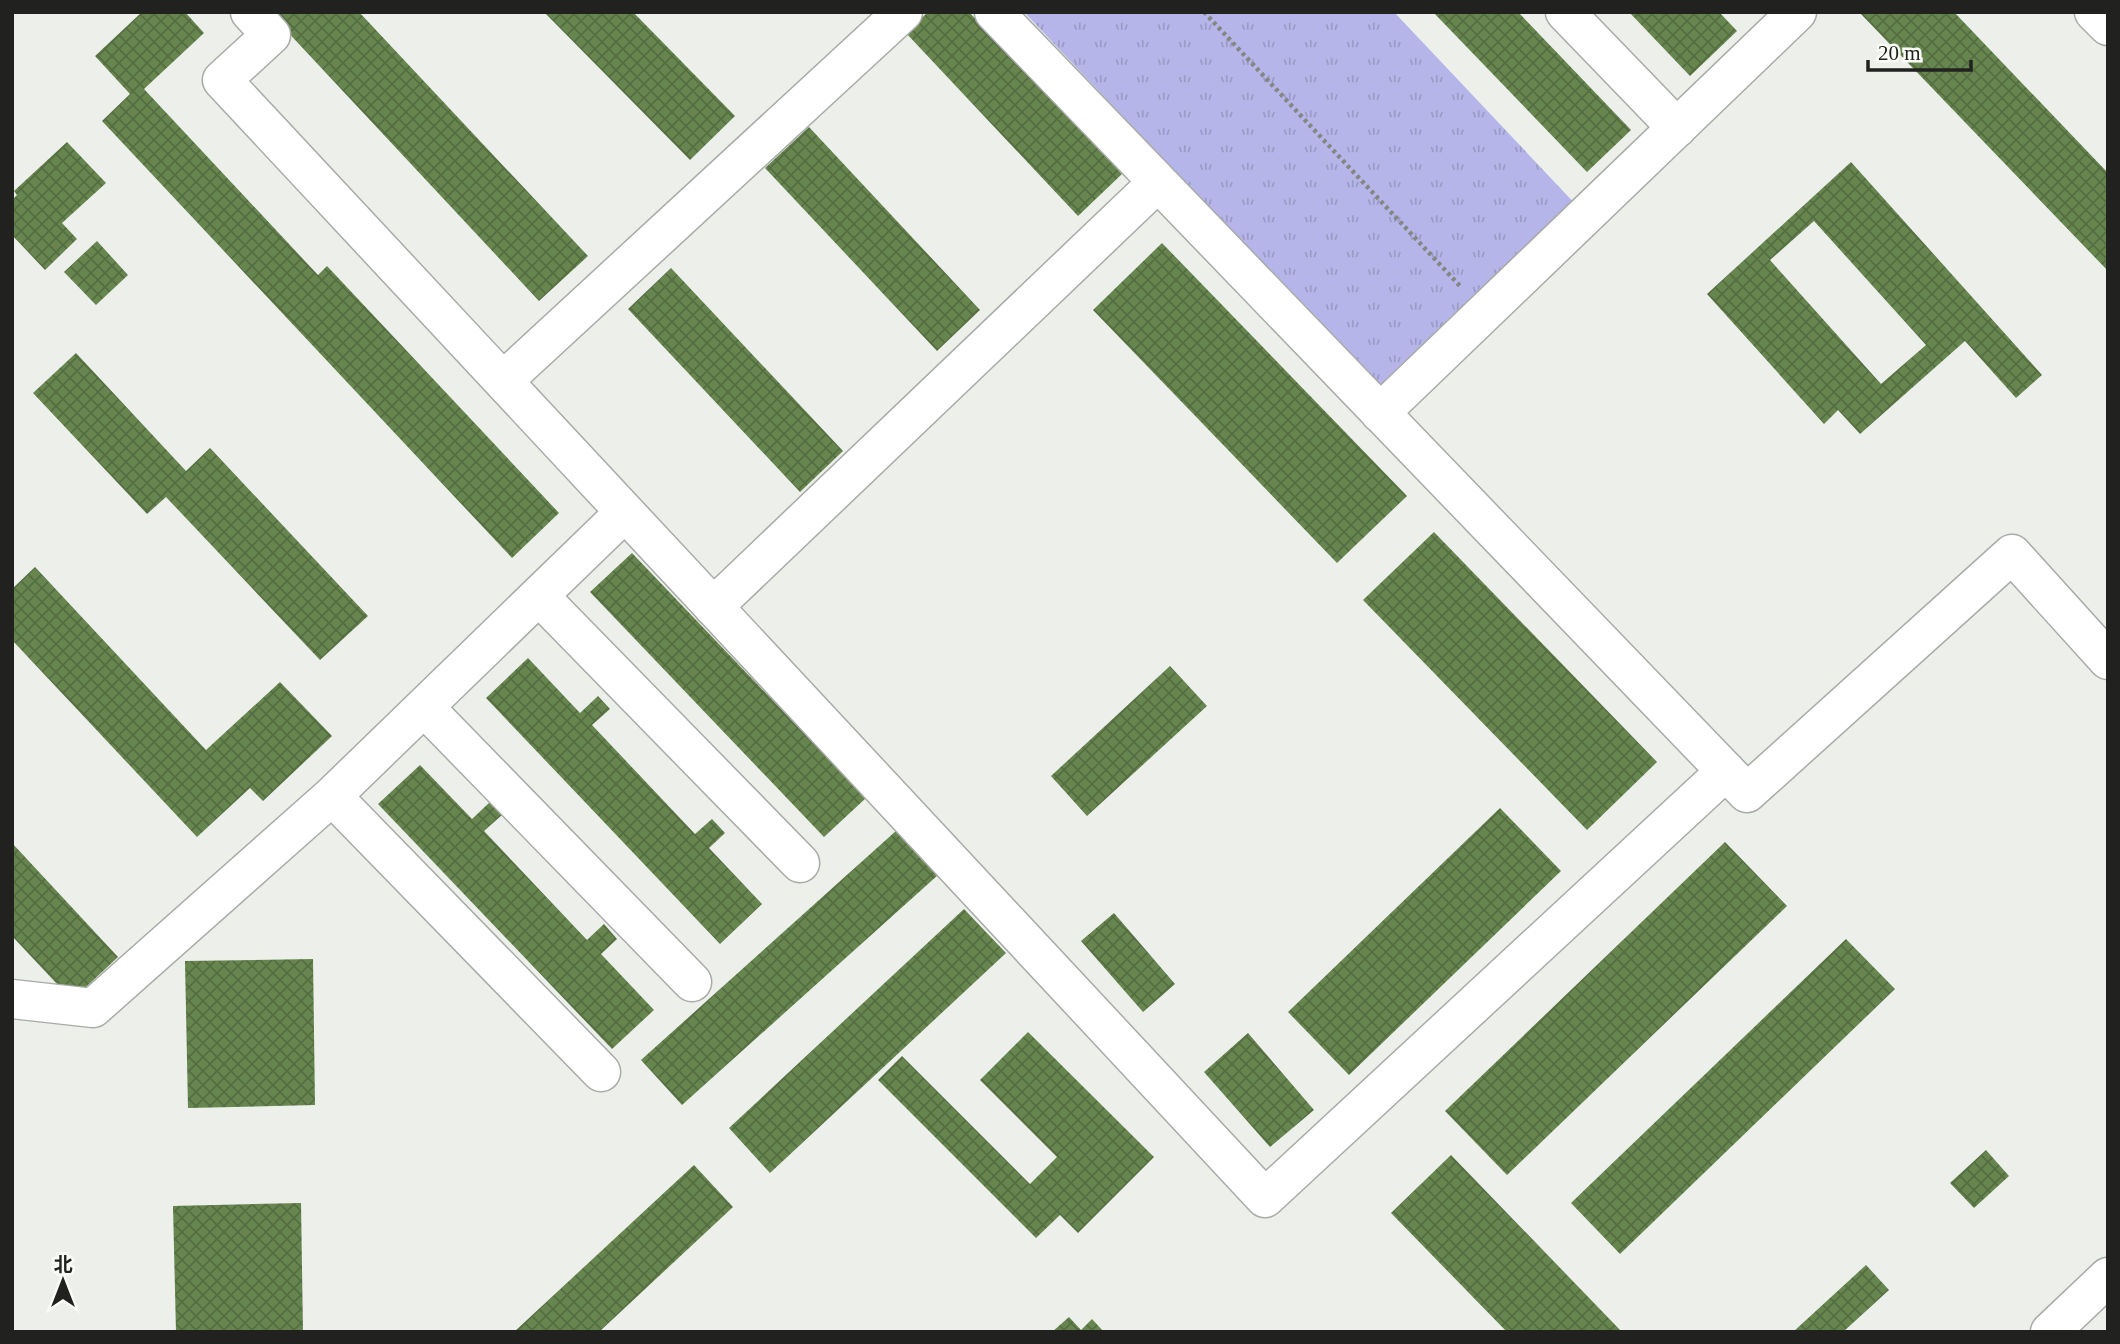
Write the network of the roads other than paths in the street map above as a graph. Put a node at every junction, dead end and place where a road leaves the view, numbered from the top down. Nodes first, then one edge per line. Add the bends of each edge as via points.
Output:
1 (250, 12) edge
2 (903, 12) edge
3 (995, 12) edge
4 (1564, 12) edge
5 (2094, 12) edge
6 (1776, 19) edge
7 (2108, 26) edge
8 (1677, 128) junction
9 (1158, 182) junction
10 (503, 381) junction
11 (1380, 413) junction
12 (625, 512) junction
13 (540, 596) junction
14 (713, 607) junction
15 (2108, 660) edge
16 (424, 707) junction
17 (1726, 771) junction
18 (332, 796) junction
19 (800, 863) dead end
20 (692, 982) dead end
21 (12, 999) edge
22 (601, 1072) dead end
23 (2108, 1278) edge
24 (2050, 1332) edge

1 - 10 street via 271,35 222,80
2 - 10 street
3 - 9 street
4 - 8 street
5 - 7 street
6 - 8 street
8 - 11 street
9 - 11 street
9 - 14 street
10 - 12 street
11 - 17 street
12 - 13 street
12 - 14 street
13 - 16 street
13 - 19 street
14 - 17 street via 1265,1198
15 - 17 street via 2012,554 1746,793
16 - 18 street
16 - 20 street
18 - 21 street via 93,1009
18 - 22 street
23 - 24 street

